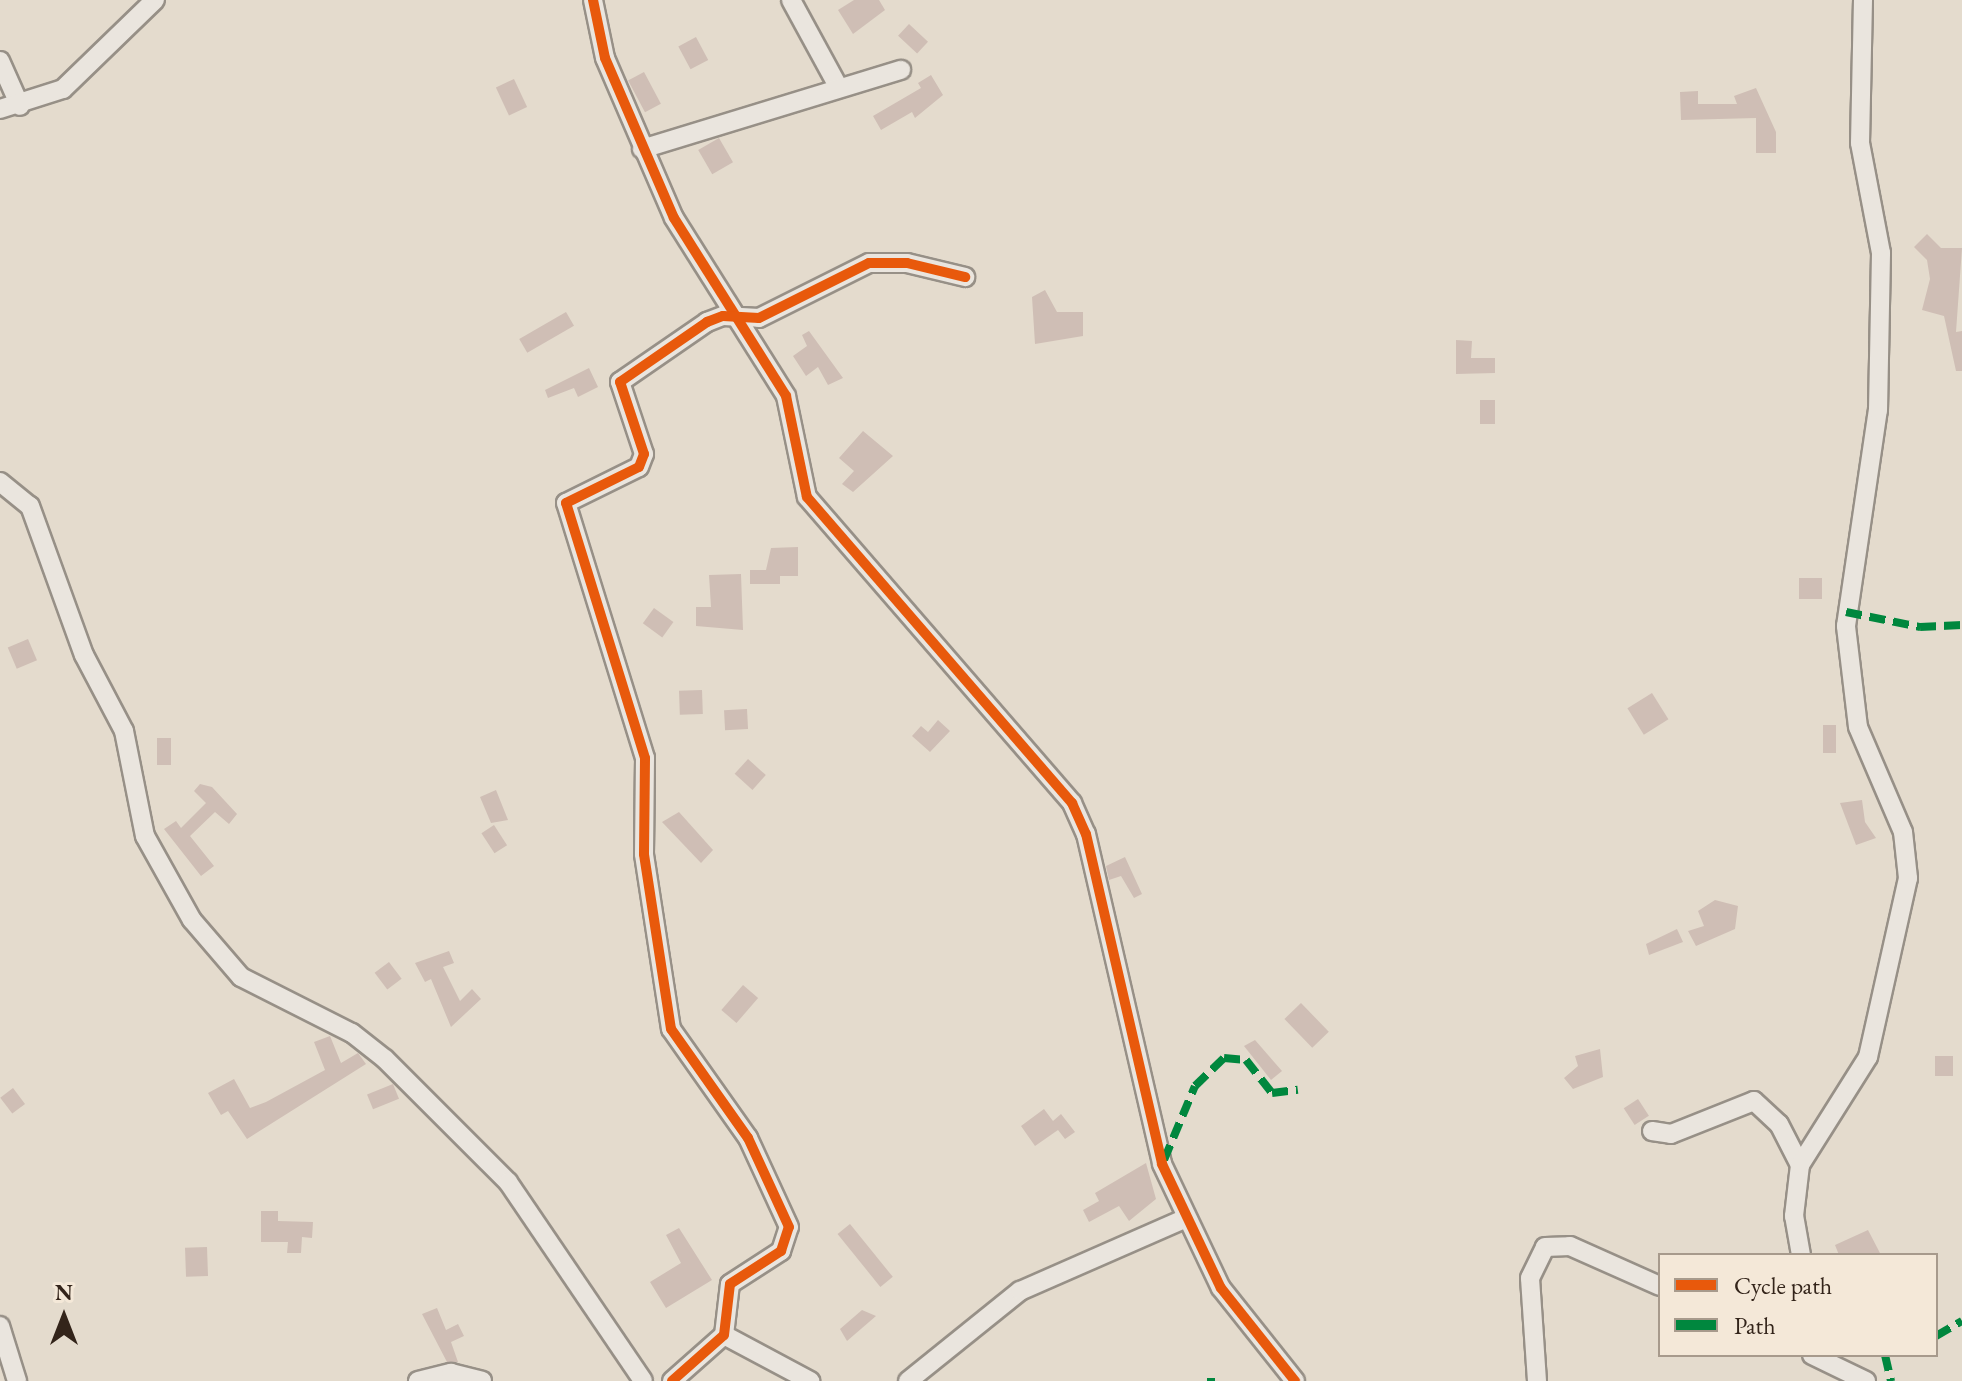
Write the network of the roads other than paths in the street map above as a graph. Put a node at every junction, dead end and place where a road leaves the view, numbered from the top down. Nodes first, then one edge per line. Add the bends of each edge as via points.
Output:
1 (155, 0) edge
2 (593, 0) edge
3 (791, 0) edge
4 (1863, 0) edge
5 (0, 61) edge
6 (901, 70) dead end
7 (839, 88) junction
8 (20, 106) junction
9 (0, 109) edge
10 (642, 149) junction
11 (965, 277) dead end
12 (732, 316) junction
13 (0, 482) edge
14 (1652, 1131) dead end
15 (1800, 1165) junction
16 (1184, 1219) junction
17 (1801, 1253) edge
18 (1658, 1285) edge
19 (0, 1326) edge
20 (724, 1335) junction
21 (1816, 1357) edge
22 (17, 1381) edge
23 (418, 1381) edge
24 (482, 1381) edge
25 (643, 1381) edge
26 (672, 1381) edge
27 (810, 1381) edge
28 (908, 1381) edge
29 (1295, 1381) edge
30 (1537, 1381) edge
31 (1866, 1381) edge

1 - 8 street via 81,77
2 - 10 street via 605,58
3 - 7 street
4 - 15 street via 1860,143 1881,253 1878,410 1846,626 1858,727 1903,832 1908,878 1868,1057
5 - 8 street
6 - 7 street
7 - 10 street
8 - 9 street
10 - 12 street
11 - 12 street via 907,263 869,263 759,318
12 - 16 street via 786,396 807,497 1072,803 1088,845 1145,1101
12 - 20 street via 707,322 620,382 642,463 629,475 570,498 566,509 645,758 644,854 671,1029 748,1138 789,1227 781,1251 730,1284
13 - 25 street via 30,506 84,655 124,731 145,836 199,930 223,961 258,989 352,1033 385,1059 508,1182
14 - 15 street via 1671,1134 1754,1101 1779,1124
15 - 17 street via 1794,1216
16 - 28 street via 1020,1291
16 - 29 street via 1251,1332
18 - 30 street via 1570,1246 1545,1247 1530,1278
19 - 22 street
20 - 26 street
20 - 27 street
21 - 31 street
23 - 24 street via 451,1373

